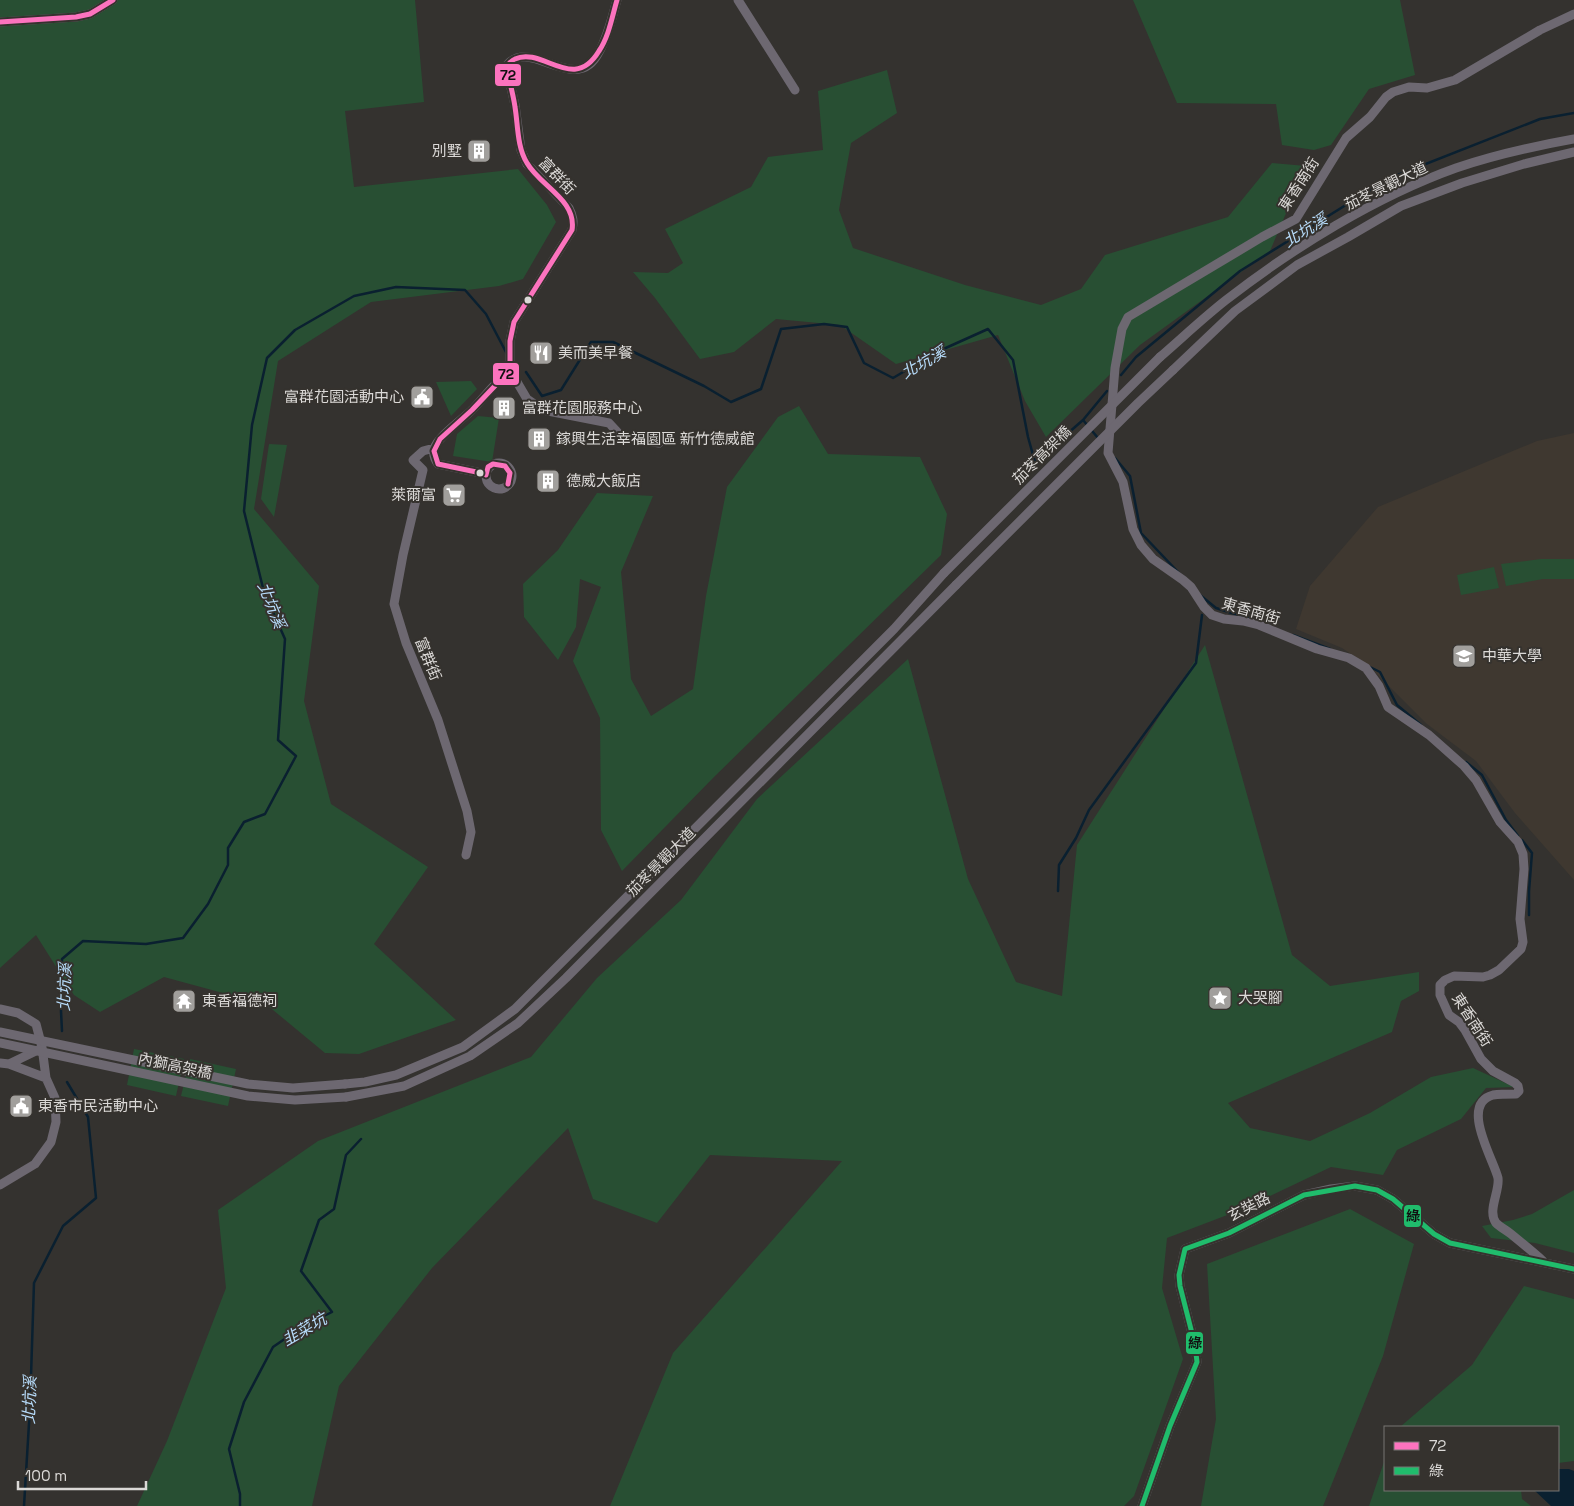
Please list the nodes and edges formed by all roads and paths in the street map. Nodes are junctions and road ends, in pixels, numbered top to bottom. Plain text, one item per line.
1 (113, 0) edge
2 (616, 0) edge
3 (738, 0) edge
4 (1574, 14) edge
5 (0, 22) edge
6 (795, 90) dead end
7 (1574, 140) edge
8 (1574, 152) edge
9 (1160, 357) joint
10 (510, 370) junction
11 (1173, 370) joint
12 (659, 443) dead end
13 (434, 448) junction
14 (434, 459) junction
15 (423, 470) junction
16 (486, 474) dead end
17 (944, 573) joint
18 (956, 585) joint
19 (466, 856) dead end
20 (0, 1010) edge
21 (0, 1032) edge
22 (0, 1043) edge
23 (42, 1047) junction
24 (5, 1064) edge
25 (46, 1078) junction
26 (345, 1084) joint
27 (346, 1097) joint
28 (0, 1185) edge
29 (1543, 1261) junction
30 (1574, 1269) edge
31 (1142, 1506) edge

1 - 5 street
2 - 10 street, 富群街
3 - 6 street
4 - 29 street, 東香南街
7 - 9 street, 茄苳景觀大道
8 - 11 street, 茄苳景觀大道
9 - 17 street, 茄苳高架橋, bridge
10 - 12 street
10 - 13 street
11 - 18 street, 茄苳高架橋, bridge
13 - 14 street
13 - 15 street
14 - 15 street
14 - 16 street
15 - 19 street, 富群街
17 - 26 street, 茄苳景觀大道
18 - 27 street, 茄苳景觀大道
20 - 23 street
21 - 26 street, 內獅高架橋, bridge
22 - 27 street, 內獅高架橋, bridge
23 - 24 street
23 - 25 street
24 - 25 street
25 - 28 street
29 - 30 street, 玄奘路
29 - 31 street, 玄奘路

